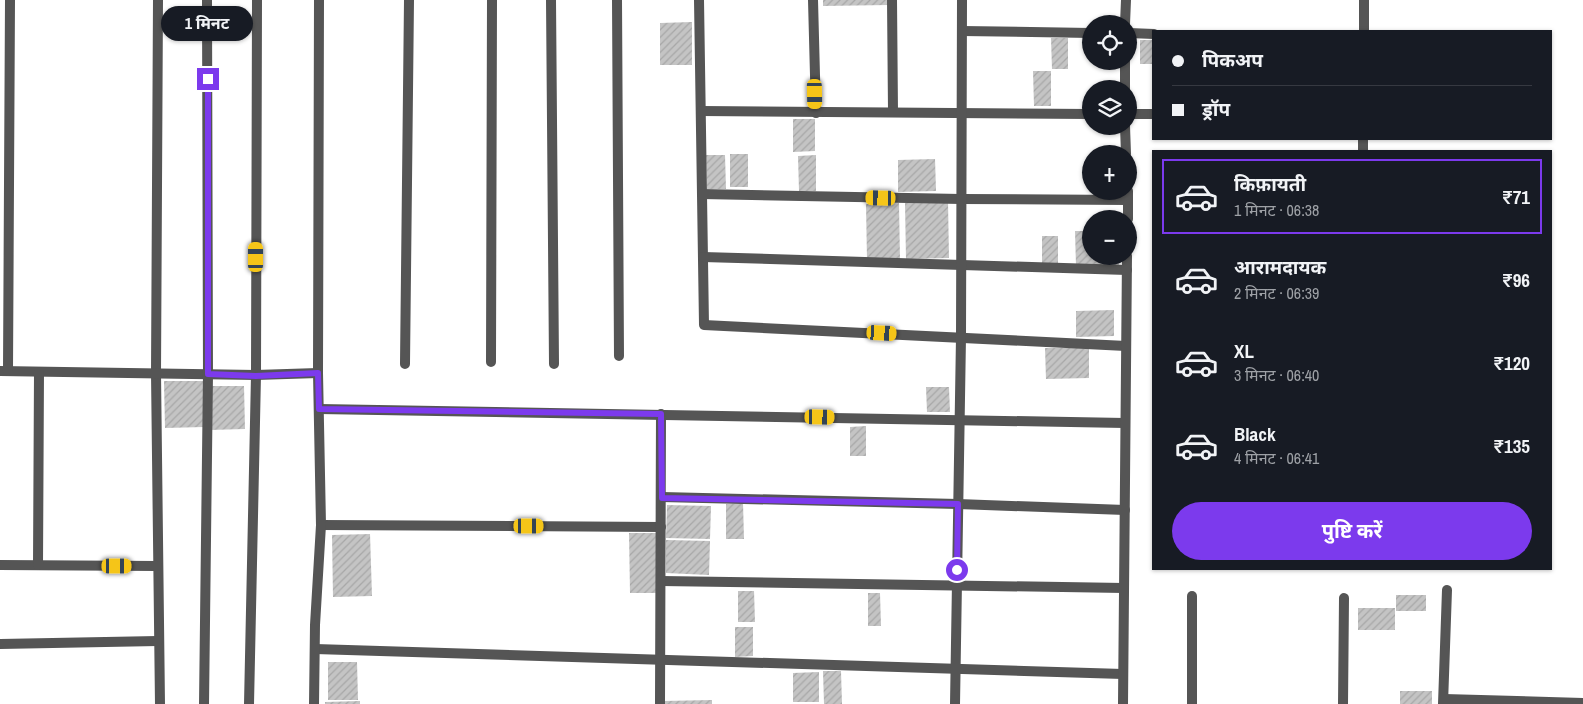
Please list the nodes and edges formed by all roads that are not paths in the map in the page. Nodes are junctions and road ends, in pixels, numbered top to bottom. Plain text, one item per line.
1 (10, 0) edge
2 (158, 0) edge
3 (207, 0) edge
4 (256, 0) edge
5 (319, 0) edge
6 (409, 0) edge
7 (492, 0) edge
8 (551, 0) edge
9 (616, 0) edge
10 (699, 0) edge
11 (813, 0) edge
12 (892, 0) edge
13 (962, 0) edge
14 (1126, 0) edge
15 (1364, 0) edge
16 (1125, 15) edge
17 (5, 23) edge
18 (1364, 30) edge
19 (962, 31) junction
20 (1082, 33) edge
21 (1137, 33) edge
22 (1152, 34) edge
23 (5, 107) edge
24 (700, 111) junction
25 (893, 112) junction
26 (962, 112) junction
27 (816, 113) junction
28 (1082, 114) edge
29 (1137, 114) edge
30 (1152, 114) edge
31 (702, 194) junction
32 (1082, 196) edge
33 (961, 199) junction
34 (703, 258) junction
35 (961, 265) junction
36 (1127, 265) edge
37 (1127, 270) junction
38 (960, 337) junction
39 (1126, 346) junction
40 (619, 356) dead end
41 (491, 362) dead end
42 (405, 364) dead end
43 (554, 364) dead end
44 (4, 371) edge
45 (39, 372) junction
46 (156, 373) junction
47 (318, 373) junction
48 (208, 374) junction
49 (256, 376) junction
50 (319, 409) junction
51 (661, 414) junction
52 (960, 420) junction
53 (1125, 423) junction
54 (662, 498) junction
55 (958, 504) junction
56 (1125, 510) junction
57 (320, 525) junction
58 (661, 526) junction
59 (0, 565) edge
60 (38, 565) junction
61 (157, 566) junction
62 (661, 581) junction
63 (957, 586) junction
64 (1124, 588) junction
65 (1447, 590) dead end
66 (1192, 596) dead end
67 (1344, 598) dead end
68 (158, 642) junction
69 (0, 644) edge
70 (315, 649) junction
71 (661, 660) junction
72 (956, 668) junction
73 (1123, 674) junction
74 (1444, 701) edge
75 (1525, 702) edge
76 (1583, 703) edge
77 (160, 704) edge
78 (204, 704) edge
79 (249, 704) edge
80 (314, 704) edge
81 (660, 704) edge
82 (955, 704) edge
83 (1123, 704) edge
84 (1192, 704) edge
85 (1343, 704) edge

1 - 17 street
2 - 46 street
3 - 48 street
4 - 49 street
5 - 47 street
6 - 42 street
7 - 41 street
8 - 43 street
9 - 40 street
10 - 24 street
11 - 27 street
12 - 25 street
13 - 19 street
14 - 16 street
15 - 18 street
17 - 23 street
19 - 20 street
19 - 26 street
21 - 22 street
23 - 44 street
24 - 27 street
24 - 31 street
25 - 26 street
25 - 27 street
26 - 28 street
26 - 33 street
29 - 30 street
31 - 33 street
31 - 34 street
32 - 33 street
33 - 35 street
34 - 35 street
34 - 38 street
35 - 37 street
35 - 38 street
36 - 37 street
37 - 39 street
38 - 39 street
38 - 52 street
39 - 53 street
44 - 45 street
45 - 46 street
45 - 60 street
46 - 48 street
46 - 61 street
47 - 49 street
47 - 50 street
48 - 49 street
48 - 78 street
49 - 79 street
50 - 51 street
50 - 57 street
51 - 52 street
51 - 54 street
52 - 53 street
52 - 55 street
53 - 56 street
54 - 55 street
54 - 58 street
55 - 56 street
55 - 63 street
56 - 64 street
57 - 58 street
57 - 70 street
58 - 62 street
59 - 60 street
60 - 61 street
61 - 68 street
62 - 63 street
62 - 71 street
63 - 64 street
63 - 72 street
64 - 73 street
65 - 74 street
66 - 84 street
67 - 85 street
68 - 69 street
68 - 77 street
70 - 71 street
70 - 80 street
71 - 72 street
71 - 81 street
72 - 73 street
72 - 82 street
73 - 83 street
74 - 75 street
75 - 76 street

